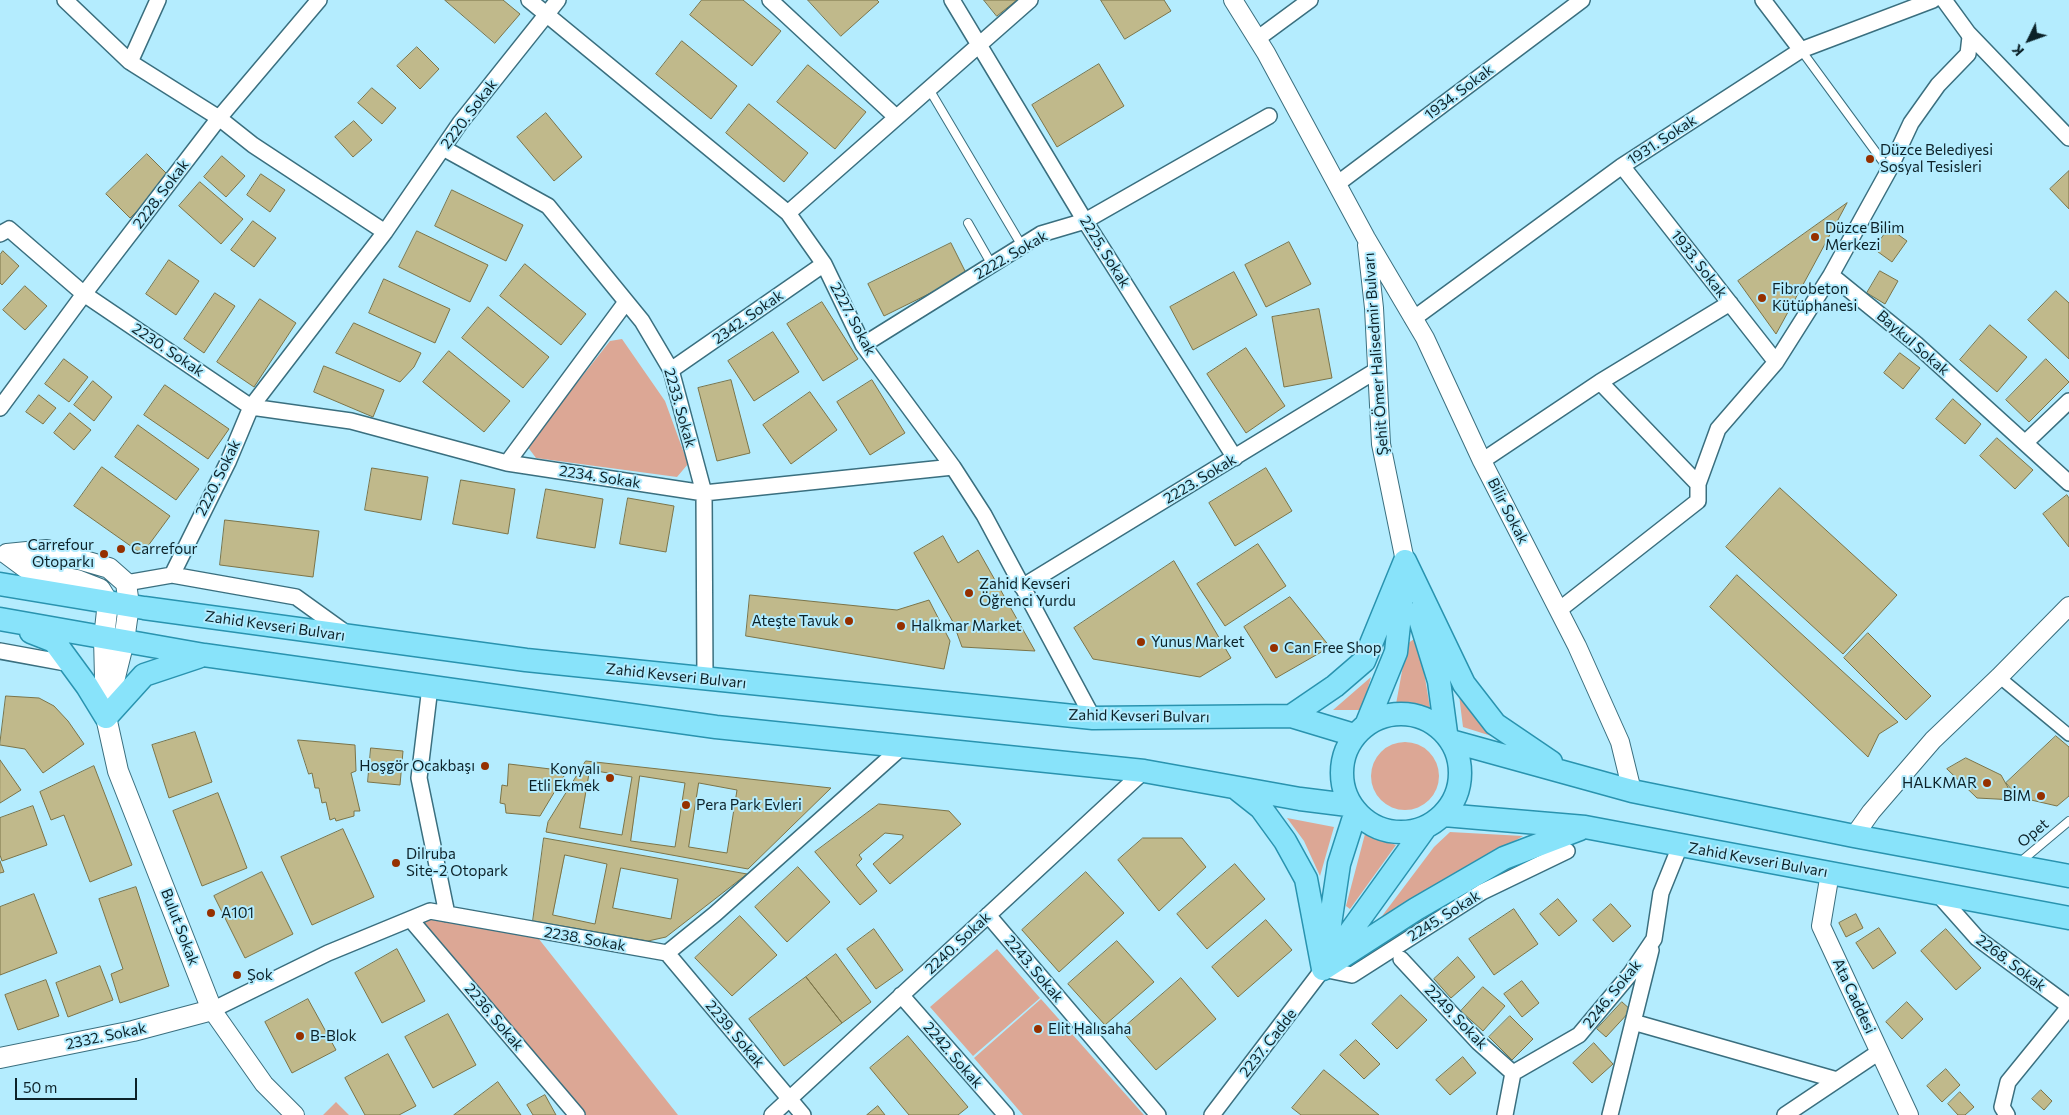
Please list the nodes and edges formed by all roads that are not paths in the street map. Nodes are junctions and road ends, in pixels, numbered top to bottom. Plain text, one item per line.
1 (65, 0) edge
2 (158, 0) edge
3 (318, 0) edge
4 (529, 0) edge
5 (558, 0) edge
6 (770, 0) edge
7 (952, 0) edge
8 (1030, 0) edge
9 (1233, 0) edge
10 (1310, 0) edge
11 (1582, 0) edge
12 (1763, 0) edge
13 (1933, 0) edge
14 (1944, 0) edge
15 (546, 16) junction
16 (1968, 34) junction
17 (1257, 39) junction
18 (979, 43) junction
19 (1801, 50) junction
20 (130, 62) junction
21 (928, 88) junction
22 (1269, 116) dead end
23 (896, 117) junction
24 (219, 118) junction
25 (2069, 138) edge
26 (443, 148) junction
27 (1622, 166) junction
28 (1889, 170) junction
29 (1337, 184) junction
30 (788, 213) junction
31 (1085, 220) junction
32 (968, 223) dead end
33 (3, 227) edge
34 (385, 232) junction
35 (1366, 238) junction
36 (1022, 246) junction
37 (824, 264) junction
38 (992, 265) junction
39 (1831, 274) junction
40 (84, 294) junction
41 (626, 302) junction
42 (1730, 303) junction
43 (1413, 319) junction
44 (863, 345) junction
45 (1776, 362) junction
46 (671, 370) junction
47 (1377, 370) junction
48 (1600, 382) junction
49 (2069, 401) edge
50 (251, 407) junction
51 (0, 408) edge
52 (2025, 443) junction
53 (1234, 458) junction
54 (1482, 460) junction
55 (507, 463) junction
56 (953, 468) junction
57 (2069, 483) edge
58 (1698, 484) junction
59 (704, 494) junction
60 (3, 553) edge
61 (1405, 561) junction
62 (172, 575) junction
63 (0, 584) edge
64 (1022, 587) junction
65 (121, 597) junction
66 (2069, 606) edge
67 (1559, 610) junction
68 (1, 619) edge
69 (349, 636) junction
70 (114, 640) junction
71 (0, 651) edge
72 (204, 655) junction
73 (71, 664) junction
74 (1999, 677) junction
75 (705, 678) junction
76 (430, 687) junction
77 (1291, 716) junction
78 (106, 717) junction
79 (1092, 718) junction
80 (1361, 729) junction
81 (2069, 735) edge
82 (1449, 737) junction
83 (903, 746) junction
84 (1144, 771) junction
85 (1572, 774) junction
86 (1234, 787) junction
87 (1632, 791) junction
88 (1352, 809) junction
89 (1444, 815) junction
90 (2069, 820) edge
91 (1585, 827) junction
92 (1425, 828) junction
93 (1854, 836) junction
94 (1680, 846) junction
95 (1567, 850) dead end
96 (2016, 866) junction
97 (1830, 873) junction
98 (2069, 876) edge
99 (1937, 893) junction
100 (446, 914) junction
101 (988, 915) junction
102 (2069, 918) edge
103 (411, 920) junction
104 (1654, 939) junction
105 (667, 953) junction
106 (1401, 959) dead end
107 (1323, 969) junction
108 (901, 996) junction
109 (2069, 1007) edge
110 (212, 1010) junction
111 (1633, 1022) junction
112 (1880, 1052) junction
113 (0, 1058) edge
114 (1512, 1073) junction
115 (1837, 1080) junction
116 (789, 1099) junction
117 (296, 1115) edge
118 (576, 1115) edge
119 (772, 1115) edge
120 (803, 1115) edge
121 (1006, 1115) edge
122 (1158, 1115) edge
123 (1212, 1115) edge
124 (1505, 1115) edge
125 (1610, 1115) edge
126 (1785, 1115) edge
127 (1909, 1115) edge
128 (2007, 1115) edge

1 - 20 street
2 - 20 street
3 - 24 street, 2228. Sokak
4 - 15 street, 2227. Sokak
5 - 15 street, 2220. Sokak
6 - 23 street
7 - 18 street, 2225. Sokak
8 - 18 street
9 - 17 street, Şehit Ömer Halisedmir Bulvarı
10 - 17 street
11 - 29 street, 1934. Sokak
12 - 19 street
13 - 19 street, 1931. Sokak
14 - 16 street
15 - 26 street, 2220. Sokak
15 - 30 street, 2227. Sokak
16 - 25 street
16 - 28 street
17 - 29 street, Şehit Ömer Halisedmir Bulvarı
18 - 21 street
18 - 31 street, 2225. Sokak
19 - 27 street, 1931. Sokak
19 - 28 lane
20 - 24 street
21 - 23 street
21 - 36 lane
22 - 31 street, 2222. Sokak
23 - 30 street
24 - 34 street
24 - 40 street, 2228. Sokak
26 - 34 street, 2220. Sokak
26 - 41 street, 2233. Sokak
27 - 42 street, 1933. Sokak
27 - 43 street, 1931. Sokak
28 - 39 street
29 - 35 street, Şehit Ömer Halisedmir Bulvarı
30 - 37 street, 2227. Sokak
31 - 36 street, 2222. Sokak
31 - 53 street, 2225. Sokak
32 - 38 lane
33 - 40 street, 2230. Sokak
34 - 50 street, 2220. Sokak
35 - 43 street, Bilir Sokak
35 - 47 street, Şehit Ömer Halisedmir Bulvarı
36 - 38 street, 2222. Sokak
37 - 44 street, 2227. Sokak
37 - 46 street, 2342. Sokak
38 - 44 street, 2222. Sokak
39 - 45 street
39 - 52 street, Baykul Sokak
40 - 50 street, 2230. Sokak
40 - 51 street, 2228. Sokak
41 - 46 street, 2233. Sokak
41 - 55 street
42 - 45 street, 1933. Sokak
42 - 48 street
43 - 54 street, Bilir Sokak
44 - 56 street, 2227. Sokak
45 - 58 street
46 - 59 street, 2233. Sokak
47 - 53 street, 2223. Sokak
47 - 61 street, Şehit Ömer Halisedmir Bulvarı
48 - 54 street
48 - 58 street
49 - 52 street
50 - 55 street, 2234. Sokak
50 - 62 street, 2220. Sokak
52 - 57 street, Baykul Sokak
53 - 64 street, 2223. Sokak
54 - 67 street, Bilir Sokak
55 - 59 street, 2234. Sokak
56 - 59 street, 2234. Sokak
56 - 64 street, 2227. Sokak
58 - 67 street
59 - 75 street, 2233. Sokak
60 - 65 main road
61 - 77 main road
61 - 80 main road
61 - 82 main road
61 - 85 main road
62 - 65 street
62 - 69 street
63 - 65 main road, Zahid Kevseri Bulvarı
64 - 79 street, 2227. Sokak
65 - 69 main road, Zahid Kevseri Bulvarı
65 - 70 main road
66 - 74 street
67 - 87 street, Bilir Sokak
68 - 70 main road
68 - 73 main road
69 - 75 main road, Zahid Kevseri Bulvarı
70 - 72 main road
70 - 78 main road
71 - 73 street
72 - 76 main road
72 - 78 main road
73 - 78 main road
74 - 81 street
74 - 93 street
75 - 79 main road, Zahid Kevseri Bulvarı
76 - 83 main road
76 - 100 street
77 - 79 main road, Zahid Kevseri Bulvarı
77 - 80 main road, Zahid Kevseri Bulvarı
78 - 110 main road, Bulut Sokak
80 - 82 main road
80 - 88 main road
82 - 85 main road
82 - 89 main road
83 - 84 main road
83 - 105 street
84 - 86 main road
84 - 101 street, 2240. Sokak
85 - 87 main road
86 - 88 main road
86 - 107 main road
87 - 93 main road
88 - 92 main road
88 - 107 main road
89 - 91 main road, Zahid Kevseri Bulvarı
89 - 92 main road
90 - 96 lane, Opet
91 - 94 main road, Zahid Kevseri Bulvarı
91 - 107 main road
92 - 107 main road
93 - 96 main road
94 - 97 main road, Zahid Kevseri Bulvarı
94 - 104 street, 2246. Sokak
95 - 107 street, 2245. Sokak
96 - 98 main road
97 - 99 main road, Zahid Kevseri Bulvarı
97 - 112 street, Ata Caddesi
99 - 102 main road, Zahid Kevseri Bulvarı
99 - 109 street, 2268. Sokak
100 - 103 street, 2238. Sokak
100 - 105 street, 2238. Sokak
101 - 108 street, 2240. Sokak
101 - 122 street, 2243. Sokak
103 - 110 street, 2238. Sokak
103 - 118 street, 2236. Sokak
104 - 111 street, 2246. Sokak
104 - 114 street, 2246. Sokak
105 - 116 street, 2239. Sokak
106 - 114 street, 2249. Sokak
107 - 123 street, 2237. Cadde
108 - 116 street, 2240. Sokak
108 - 121 street, 2242. Sokak
109 - 128 street
110 - 113 main road, 2332. Sokak
110 - 117 street, Bulut Sokak
111 - 115 street
111 - 125 street, 2246. Sokak
112 - 115 street
112 - 127 street, Ata Caddesi
114 - 124 street
115 - 126 street
116 - 119 street, 2240. Sokak
116 - 120 street, 2239. Sokak

